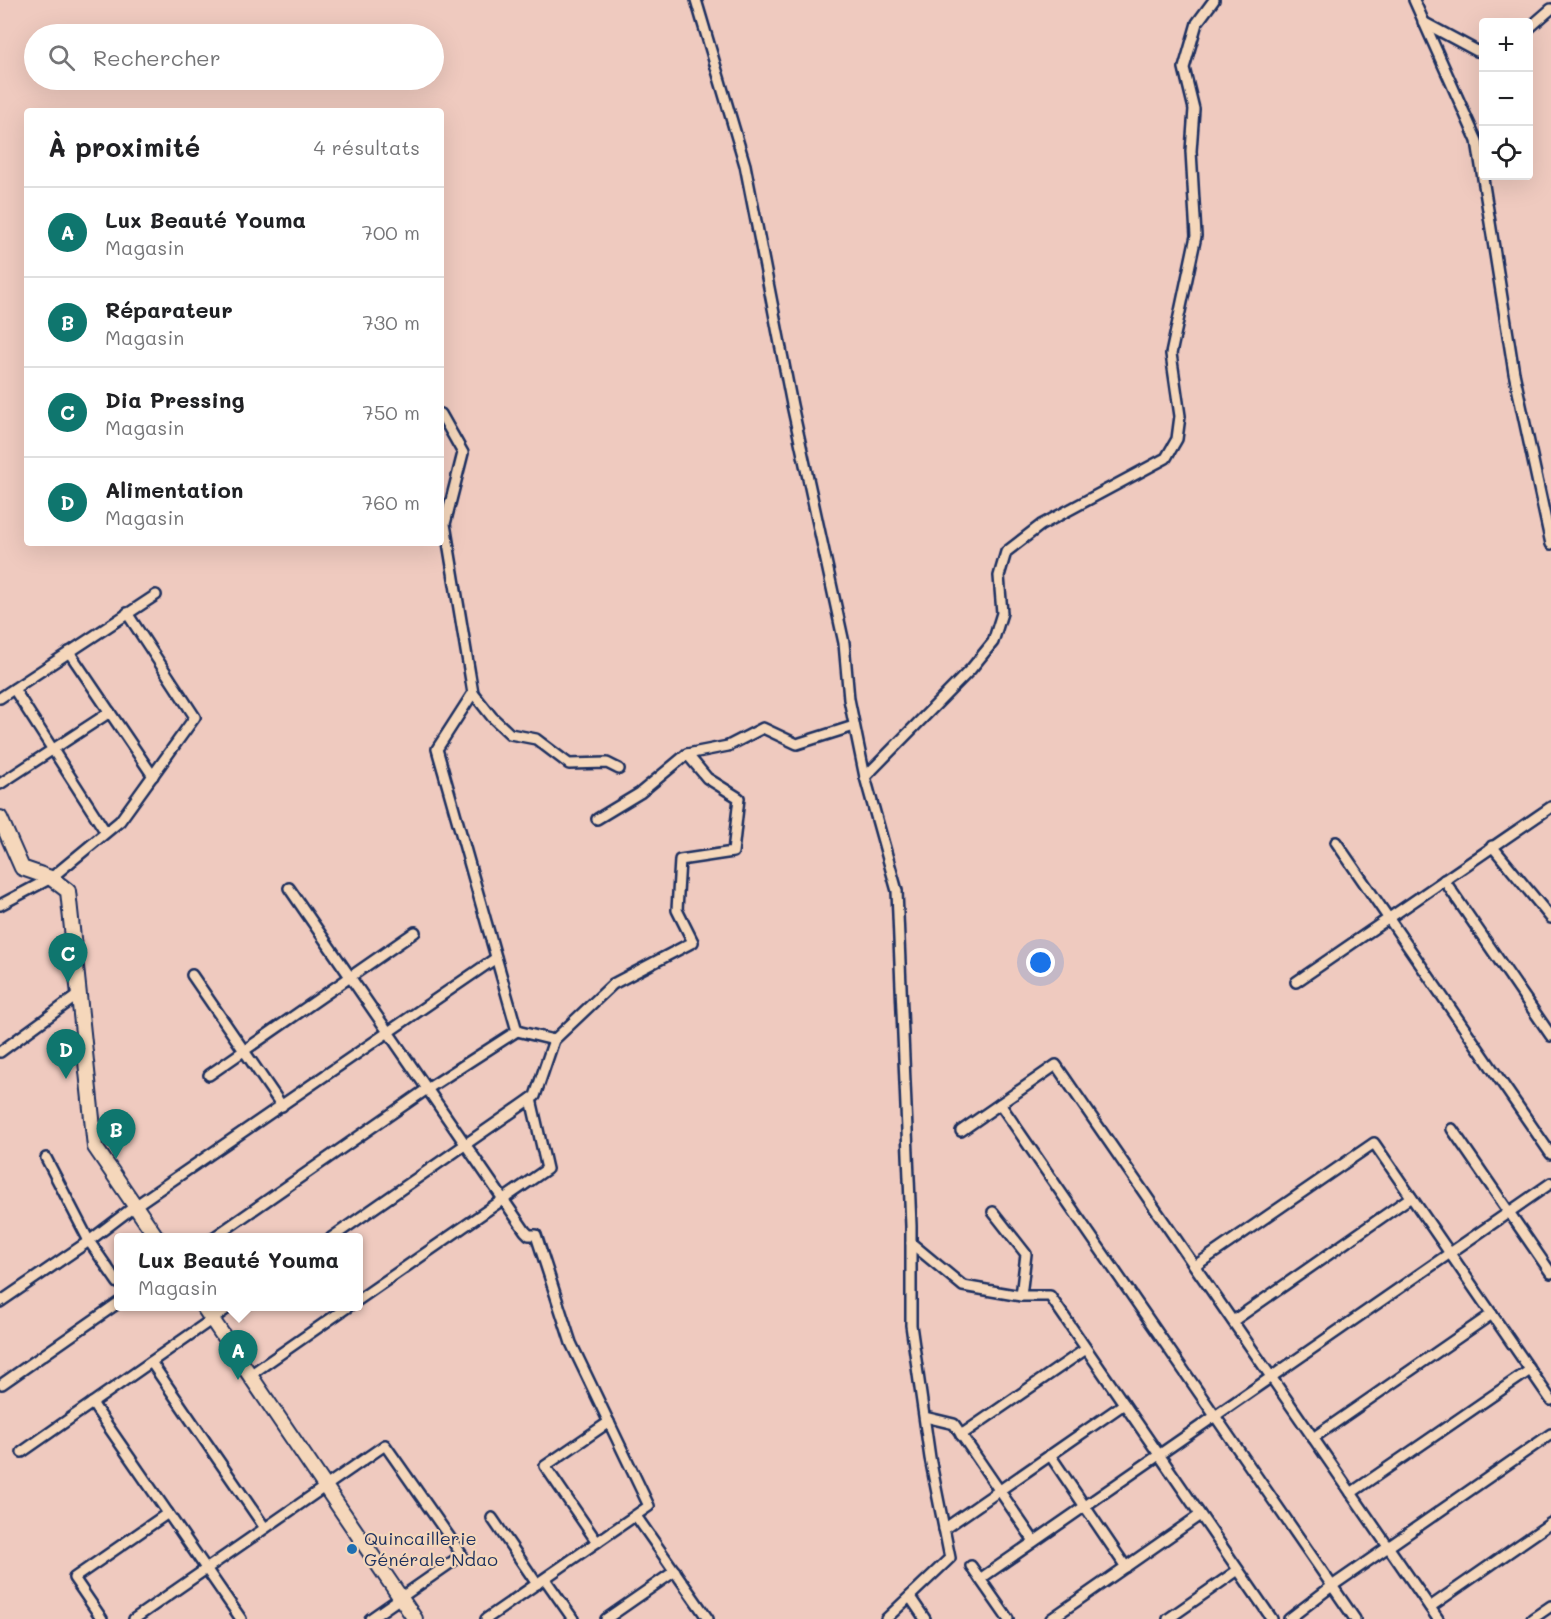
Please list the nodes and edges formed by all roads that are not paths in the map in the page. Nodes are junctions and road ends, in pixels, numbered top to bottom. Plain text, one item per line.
1 (696, 0) edge
2 (1214, 0) edge
3 (1414, 0) edge
4 (1551, 9) edge
5 (1423, 22) junction
6 (1533, 25) edge
7 (1479, 51) edge
8 (444, 419) edge
9 (1551, 544) edge
10 (156, 595) dead end
11 (128, 613) junction
12 (69, 652) junction
13 (14, 689) junction
14 (473, 693) junction
15 (0, 698) edge
16 (110, 712) junction
17 (854, 726) junction
18 (53, 750) junction
19 (687, 754) junction
20 (619, 769) dead end
21 (153, 776) junction
22 (865, 777) junction
23 (0, 784) edge
24 (1551, 807) edge
25 (0, 818) edge
26 (597, 819) dead end
27 (105, 831) junction
28 (1336, 842) dead end
29 (1492, 846) junction
30 (51, 878) junction
31 (1444, 880) junction
32 (289, 888) dead end
33 (0, 905) edge
34 (1388, 918) junction
35 (1551, 918) edge
36 (415, 932) dead end
37 (496, 958) junction
38 (192, 975) dead end
39 (350, 977) junction
40 (1296, 982) dead end
41 (78, 995) junction
42 (517, 1032) junction
43 (388, 1033) junction
44 (1551, 1036) edge
45 (554, 1040) junction
46 (244, 1051) junction
47 (0, 1052) edge
48 (209, 1075) dead end
49 (427, 1089) junction
50 (531, 1099) junction
51 (1000, 1104) junction
52 (282, 1107) junction
53 (1452, 1129) dead end
54 (961, 1131) dead end
55 (465, 1144) junction
56 (1551, 1154) edge
57 (46, 1158) dead end
58 (1551, 1183) edge
59 (1411, 1197) junction
60 (503, 1200) junction
61 (135, 1206) junction
62 (993, 1212) dead end
63 (1509, 1212) junction
64 (153, 1233) edge
65 (220, 1233) edge
66 (338, 1233) edge
67 (89, 1241) junction
68 (911, 1242) junction
69 (1450, 1253) junction
70 (1195, 1266) junction
71 (1551, 1273) edge
72 (114, 1277) edge
73 (1021, 1296) junction
74 (363, 1297) edge
75 (0, 1302) edge
76 (114, 1306) edge
77 (206, 1311) edge
78 (224, 1311) edge
79 (342, 1311) edge
80 (1492, 1314) junction
81 (212, 1320) junction
82 (1233, 1321) junction
83 (1086, 1349) junction
84 (151, 1362) junction
85 (1530, 1370) junction
86 (250, 1375) junction
87 (1271, 1377) junction
88 (2, 1384) dead end
89 (1551, 1400) edge
90 (92, 1403) junction
91 (1124, 1404) junction
92 (1215, 1416) junction
93 (925, 1417) junction
94 (609, 1422) junction
95 (1551, 1434) edge
96 (961, 1435) junction
97 (1313, 1438) junction
98 (22, 1452) dead end
99 (1050, 1455) junction
100 (1159, 1455) junction
101 (326, 1486) junction
102 (999, 1491) junction
103 (1351, 1493) junction
104 (1085, 1506) junction
105 (168, 1513) junction
106 (1200, 1515) junction
107 (636, 1516) junction
108 (492, 1518) dead end
109 (1551, 1523) edge
110 (265, 1528) junction
111 (944, 1529) junction
112 (1034, 1541) junction
113 (597, 1542) junction
114 (1388, 1547) junction
115 (971, 1566) dead end
116 (1126, 1567) junction
117 (207, 1569) junction
118 (1238, 1570) junction
119 (675, 1571) junction
120 (980, 1579) junction
121 (541, 1581) junction
122 (1332, 1586) junction
123 (910, 1597) junction
124 (401, 1598) junction
125 (1551, 1606) edge
126 (1430, 1607) junction
127 (102, 1619) edge
128 (134, 1619) edge
129 (241, 1619) edge
130 (370, 1619) edge
131 (415, 1619) edge
132 (486, 1619) edge
133 (573, 1619) edge
134 (606, 1619) edge
135 (708, 1619) edge
136 (886, 1619) edge
137 (925, 1619) edge
138 (1008, 1619) edge
139 (1051, 1619) edge
140 (1168, 1619) edge
141 (1272, 1619) edge
142 (1289, 1619) edge
143 (1355, 1619) edge
144 (1438, 1619) edge
145 (1532, 1619) edge

1 - 17 street
2 - 22 street
3 - 5 street
4 - 6 street
5 - 7 street
5 - 9 street
8 - 14 street
10 - 11 street
11 - 12 street
11 - 21 street
12 - 13 street
12 - 16 street
13 - 15 street
13 - 18 street
14 - 20 street
14 - 37 street
16 - 18 street
16 - 21 street
17 - 19 street
17 - 22 street
18 - 23 street
18 - 27 street
19 - 26 street
19 - 45 street
21 - 27 street
22 - 68 street
24 - 29 street
25 - 30 street
27 - 30 street
28 - 34 street
29 - 31 street
29 - 35 street
30 - 33 street
30 - 41 street
31 - 34 street
31 - 44 street
32 - 39 street
34 - 40 street
34 - 56 street
36 - 39 street
37 - 42 street
37 - 43 street
38 - 46 street
39 - 43 street
39 - 46 street
41 - 47 street
41 - 61 street
42 - 45 street
42 - 49 street
43 - 49 street
43 - 52 street
45 - 50 street
46 - 48 street
46 - 52 street
49 - 55 street
49 - 65 street
50 - 55 street
50 - 60 street
51 - 54 street
51 - 70 street
51 - 92 street
52 - 61 street
53 - 63 street
55 - 60 street
55 - 66 street
57 - 67 street
58 - 63 street
59 - 69 street
59 - 70 street
59 - 82 street
60 - 74 street
60 - 94 street
61 - 64 street
61 - 67 street
62 - 73 street
63 - 69 street
63 - 71 street
67 - 72 street
67 - 75 street
68 - 73 street
68 - 93 street
69 - 80 street
69 - 87 street
70 - 82 street
73 - 83 street
76 - 88 street
77 - 81 street
78 - 81 street
79 - 86 street
80 - 85 street
80 - 97 street
81 - 84 street
81 - 86 street
82 - 87 street
83 - 91 street
83 - 96 street
84 - 90 street
84 - 110 street
85 - 89 street
85 - 103 street
86 - 101 street
87 - 92 street
87 - 97 street
90 - 98 street
90 - 105 street
91 - 99 street
91 - 100 street
92 - 100 street
92 - 122 street
93 - 96 street
93 - 111 street
94 - 107 street
94 - 113 street
95 - 114 street
96 - 102 street
97 - 103 street
99 - 102 street
99 - 104 street
100 - 104 street
100 - 106 street
101 - 110 street
101 - 124 street
101 - 124 street
102 - 111 street
102 - 112 street
103 - 114 street
104 - 112 street
104 - 116 street
105 - 117 street
105 - 127 street
106 - 116 street
106 - 118 street
107 - 113 street
107 - 119 street
108 - 121 street
109 - 126 street
110 - 117 street
111 - 123 street
112 - 120 street
113 - 121 street
114 - 122 street
114 - 126 street
115 - 120 street
116 - 139 street
117 - 128 street
117 - 129 street
118 - 140 street
118 - 141 street
119 - 134 street
119 - 135 street
120 - 138 street
121 - 132 street
121 - 133 street
122 - 142 street
122 - 143 street
123 - 136 street
123 - 137 street
124 - 130 street
124 - 131 street
125 - 145 street
126 - 144 street

